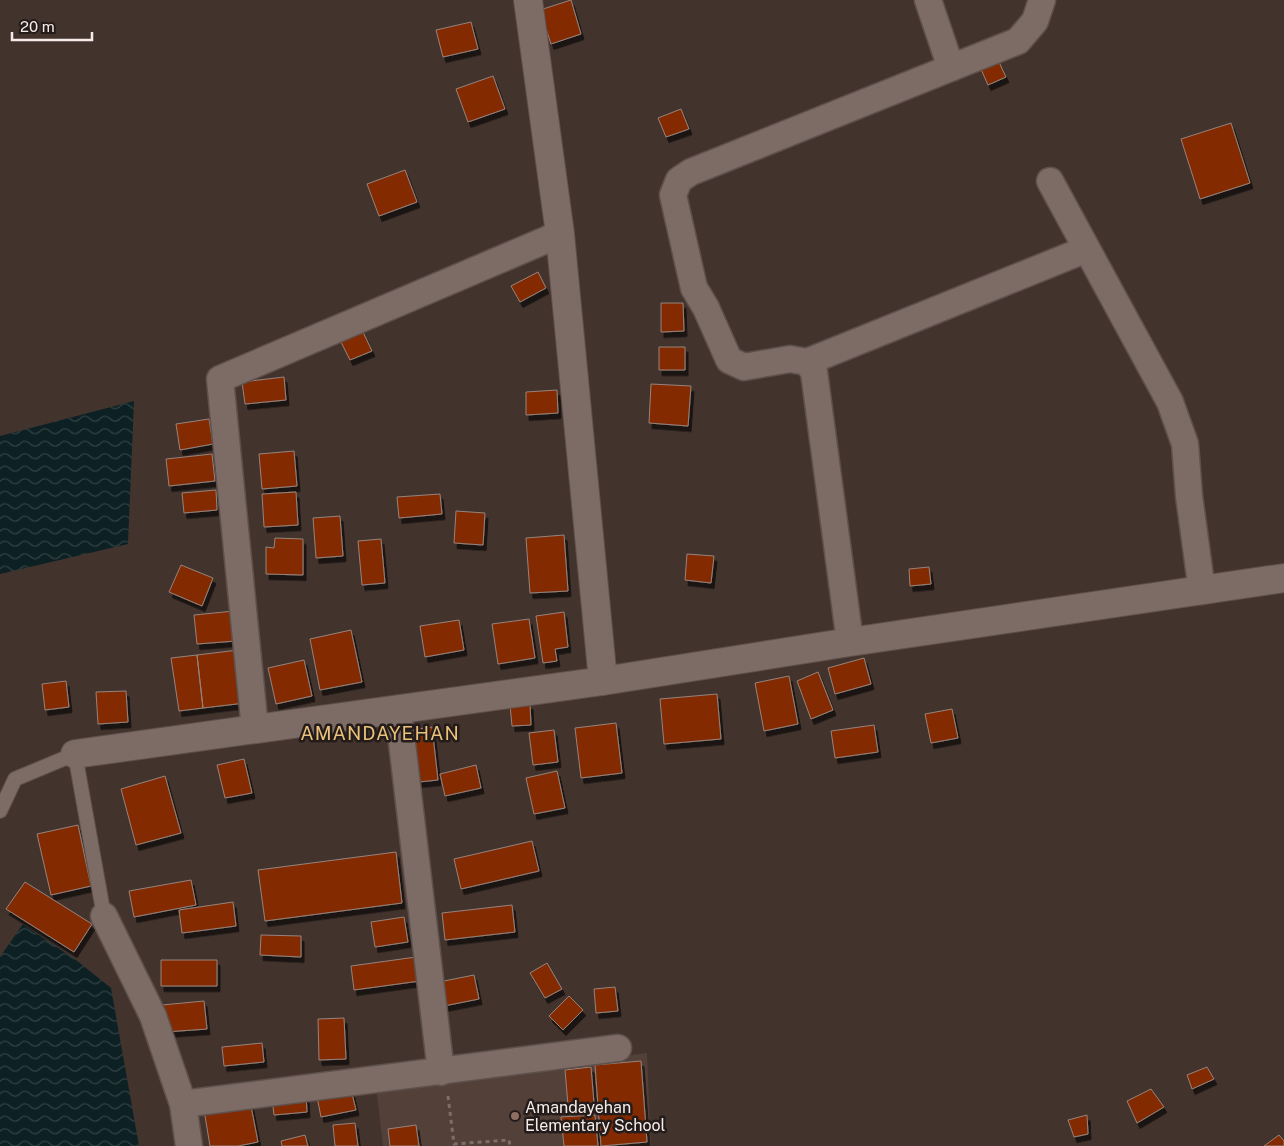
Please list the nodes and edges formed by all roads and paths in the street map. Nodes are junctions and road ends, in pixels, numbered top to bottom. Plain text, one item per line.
1 (528, 0) edge
2 (928, 0) edge
3 (1042, 0) edge
4 (951, 68) junction
5 (1050, 181) dead end
6 (560, 234) junction
7 (1087, 249) junction
8 (807, 362) junction
9 (1284, 578) edge
10 (1202, 591) junction
11 (850, 642) junction
12 (603, 681) junction
13 (398, 709) junction
14 (255, 729) junction
15 (75, 754) junction
16 (0, 811) edge
17 (104, 916) joint
18 (618, 1048) dead end
19 (441, 1072) junction
20 (183, 1104) junction
21 (189, 1146) edge
22 (510, 1146) edge

1 - 6 street
2 - 4 street
3 - 4 street
4 - 8 street
5 - 7 street
6 - 12 street
6 - 14 street
7 - 8 street
7 - 10 street
8 - 11 street
9 - 10 street
10 - 11 street
11 - 12 street
12 - 13 street
13 - 14 street
13 - 19 street
14 - 15 street
15 - 16 lane
15 - 17 lane
17 - 20 street
18 - 19 street
19 - 20 street
19 - 22 path
20 - 21 street

